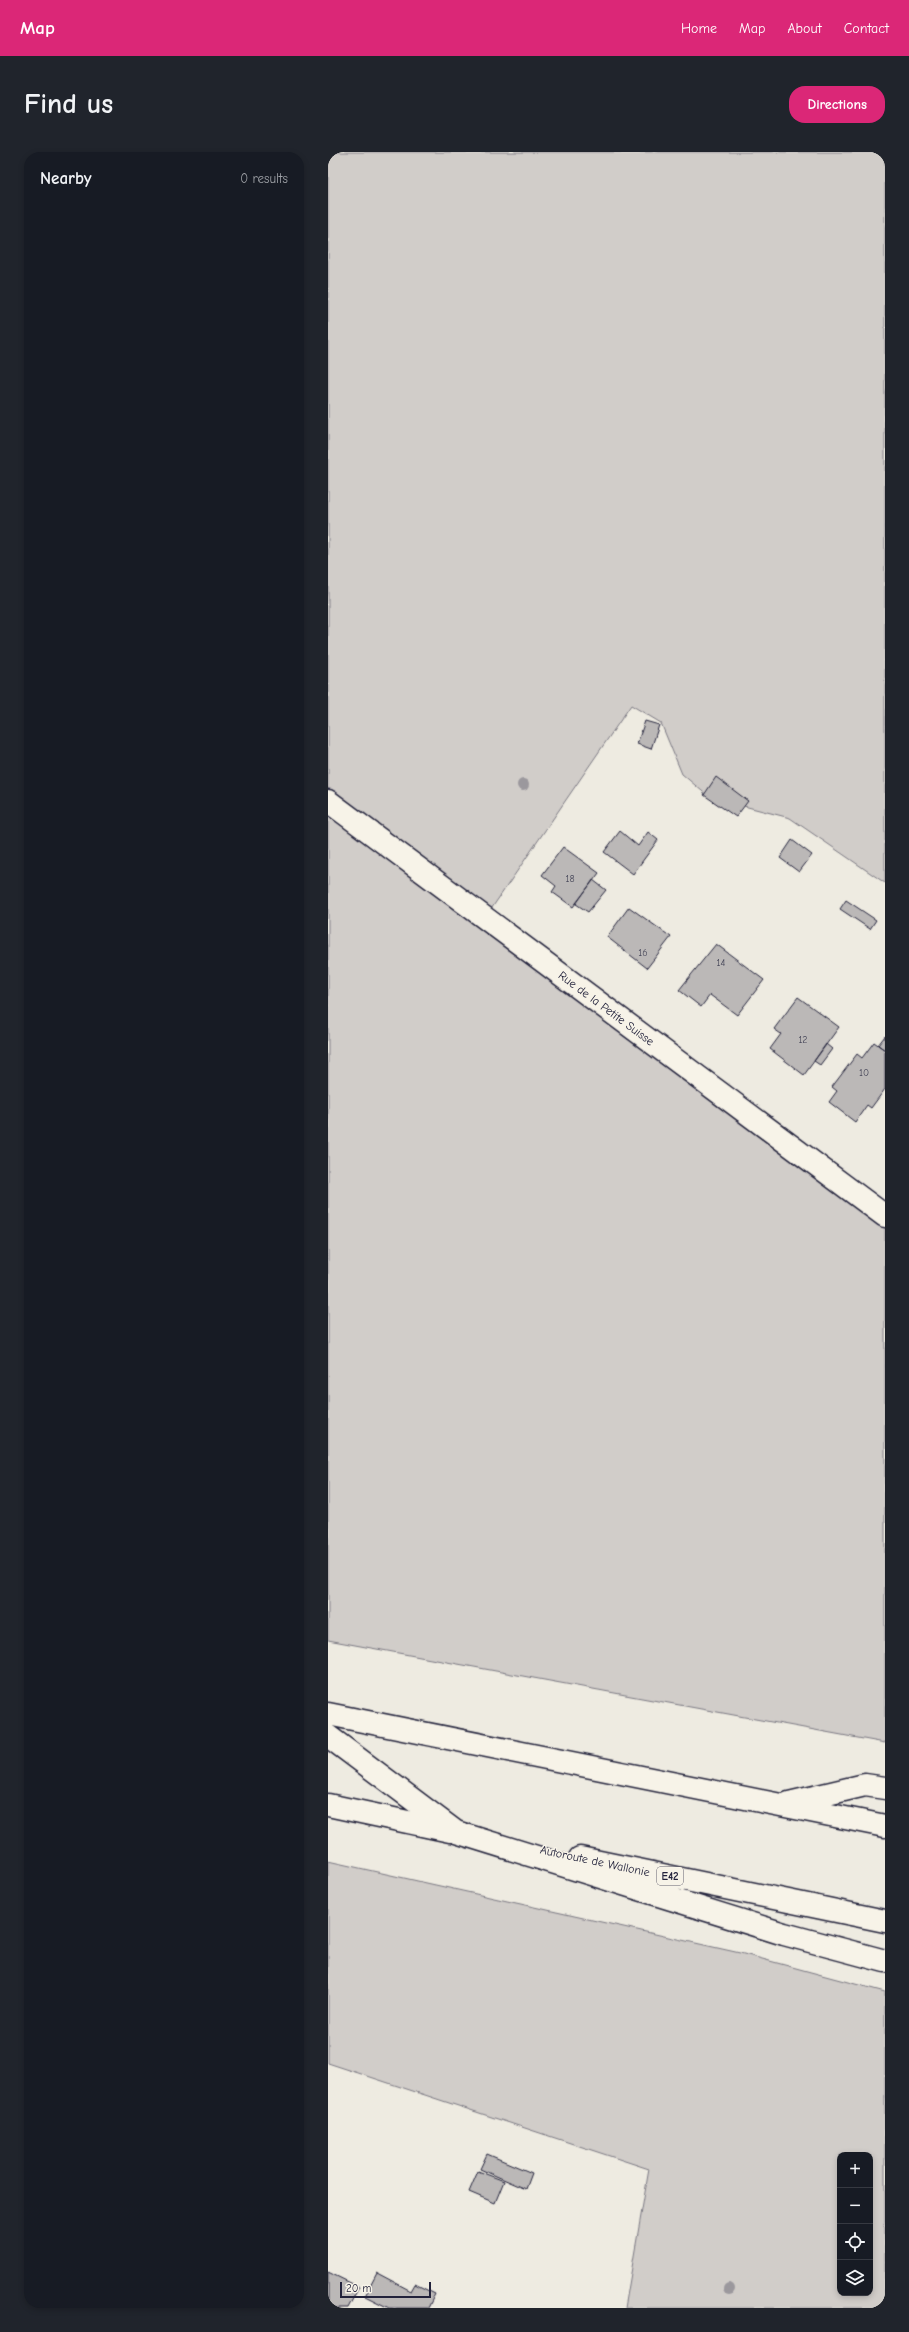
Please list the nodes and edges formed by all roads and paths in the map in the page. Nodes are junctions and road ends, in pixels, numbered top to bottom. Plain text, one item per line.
1 (328, 801) edge
2 (885, 1216) edge
3 (328, 1714) edge
4 (328, 1736) edge
5 (885, 1788) edge
6 (782, 1804) junction
7 (328, 1805) edge
8 (885, 1826) edge
9 (456, 1832) junction
10 (885, 1921) edge
11 (885, 1961) edge

1 - 2 main road, Rue de la Petite Suisse
3 - 6 main road
4 - 9 main road
5 - 6 main road
6 - 8 main road
7 - 9 main road, Autoroute de Wallonie / E42
9 - 10 main road, Autoroute de Wallonie / E42
9 - 11 main road

